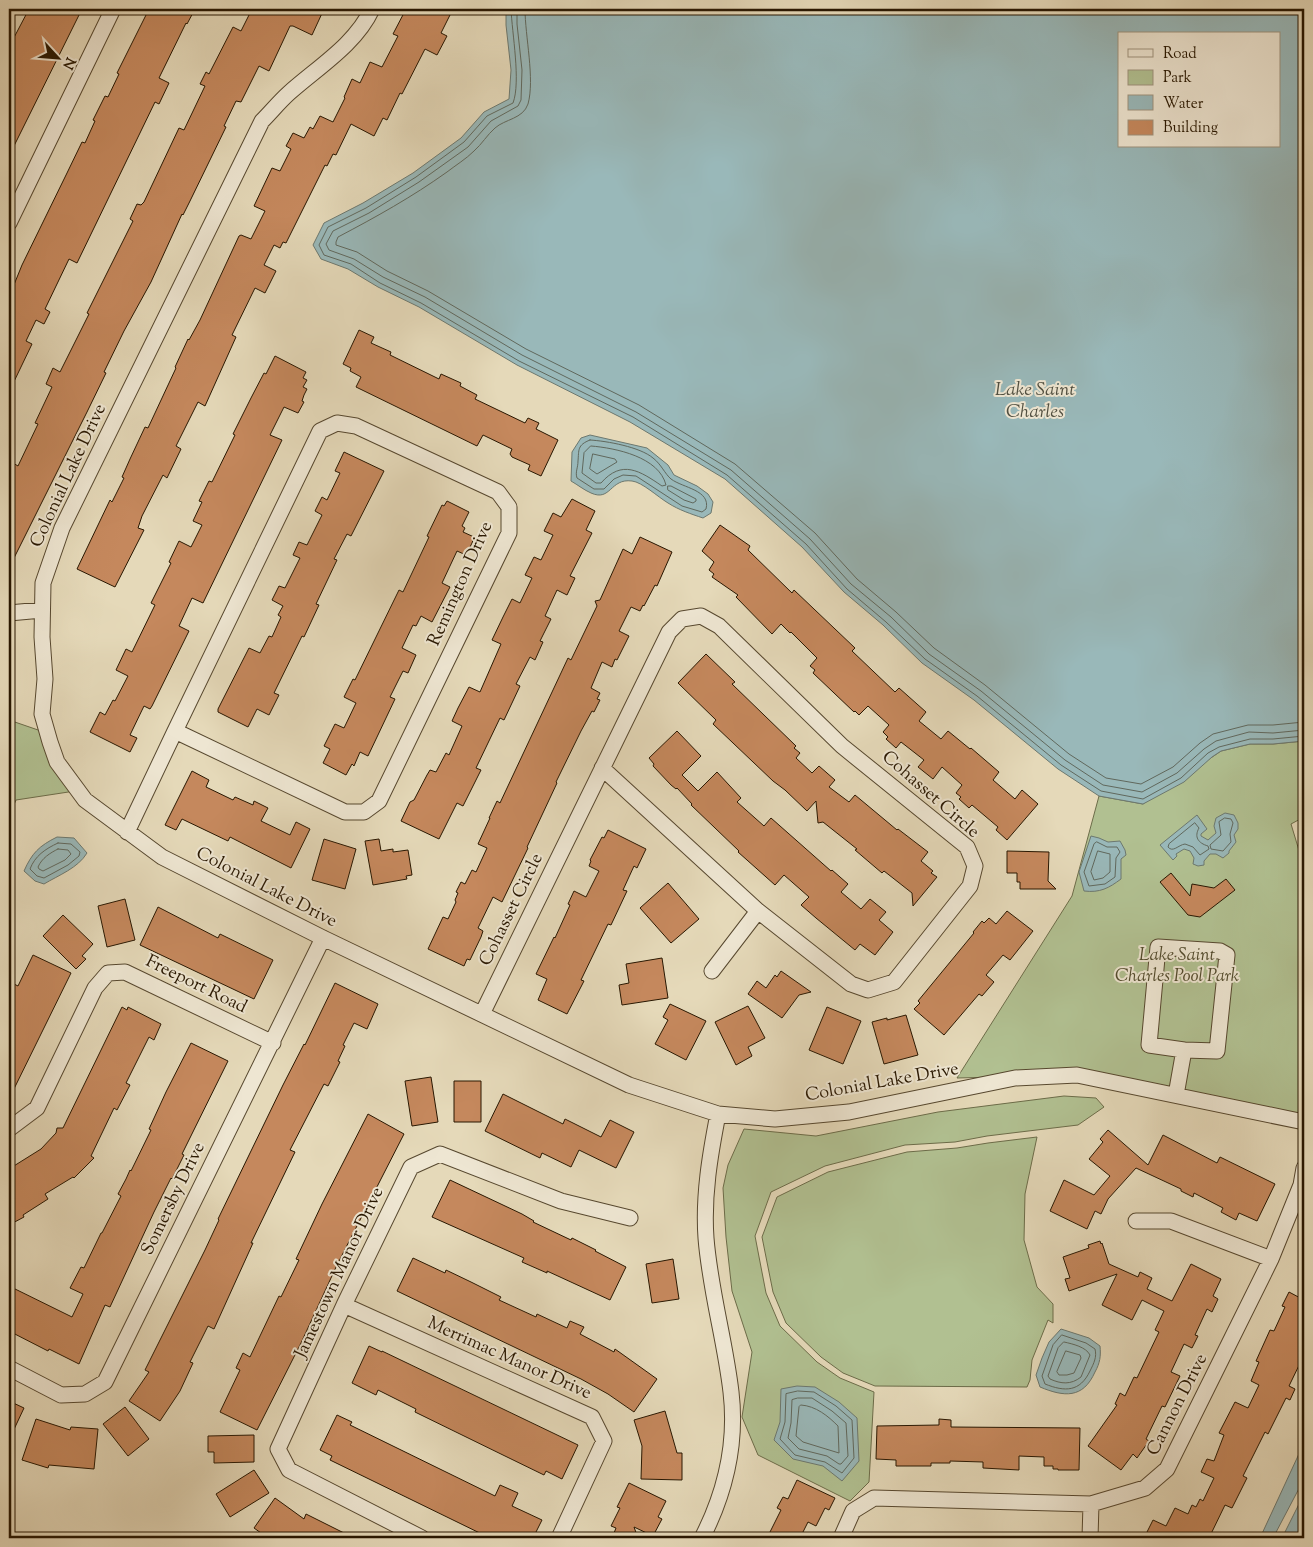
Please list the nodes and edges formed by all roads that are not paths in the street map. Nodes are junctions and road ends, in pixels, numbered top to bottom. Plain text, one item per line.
1 (113, 9) edge
2 (372, 9) edge
3 (9, 223) edge
4 (42, 610) junction
5 (9, 613) edge
6 (175, 731) junction
7 (602, 768) junction
8 (127, 832) junction
9 (758, 911) junction
10 (323, 938) junction
11 (712, 971) dead end
12 (482, 1014) junction
13 (273, 1043) junction
14 (1184, 1050) junction
15 (1176, 1095) junction
16 (718, 1114) junction
17 (1304, 1122) edge
18 (9, 1129) edge
19 (1304, 1168) edge
20 (630, 1218) dead end
21 (1136, 1221) dead end
22 (1271, 1259) junction
23 (344, 1305) junction
24 (9, 1368) edge
25 (1091, 1504) junction
26 (422, 1538) edge
27 (559, 1538) edge
28 (702, 1538) edge
29 (841, 1538) edge
30 (1090, 1538) edge

1 - 3 street
2 - 4 street, Colonial Lake Drive
4 - 5 street
4 - 8 street, Colonial Lake Drive
6 - 6 street, Remington Drive
6 - 8 street, Remington Drive
7 - 9 street, Cohasset Circle
7 - 9 street, Cohasset Circle
7 - 12 street, Cohasset Circle
8 - 10 street, Colonial Lake Drive
9 - 11 street
10 - 12 street, Colonial Lake Drive
10 - 13 street, Somersby Drive
12 - 16 street, Colonial Lake Drive
13 - 18 street, Freeport Road
13 - 24 street, Somersby Drive
14 - 14 street
14 - 15 street
15 - 16 street, Colonial Lake Drive
15 - 17 street, Colonial Lake Drive
16 - 28 street
19 - 22 street, Cannon Drive
20 - 23 street, Jamestown Manor Drive
21 - 22 street
22 - 25 street, Cannon Drive
23 - 26 street, Jamestown Manor Drive
23 - 27 street, Merrimac Manor Drive
25 - 29 street, Cannon Drive
25 - 30 street

